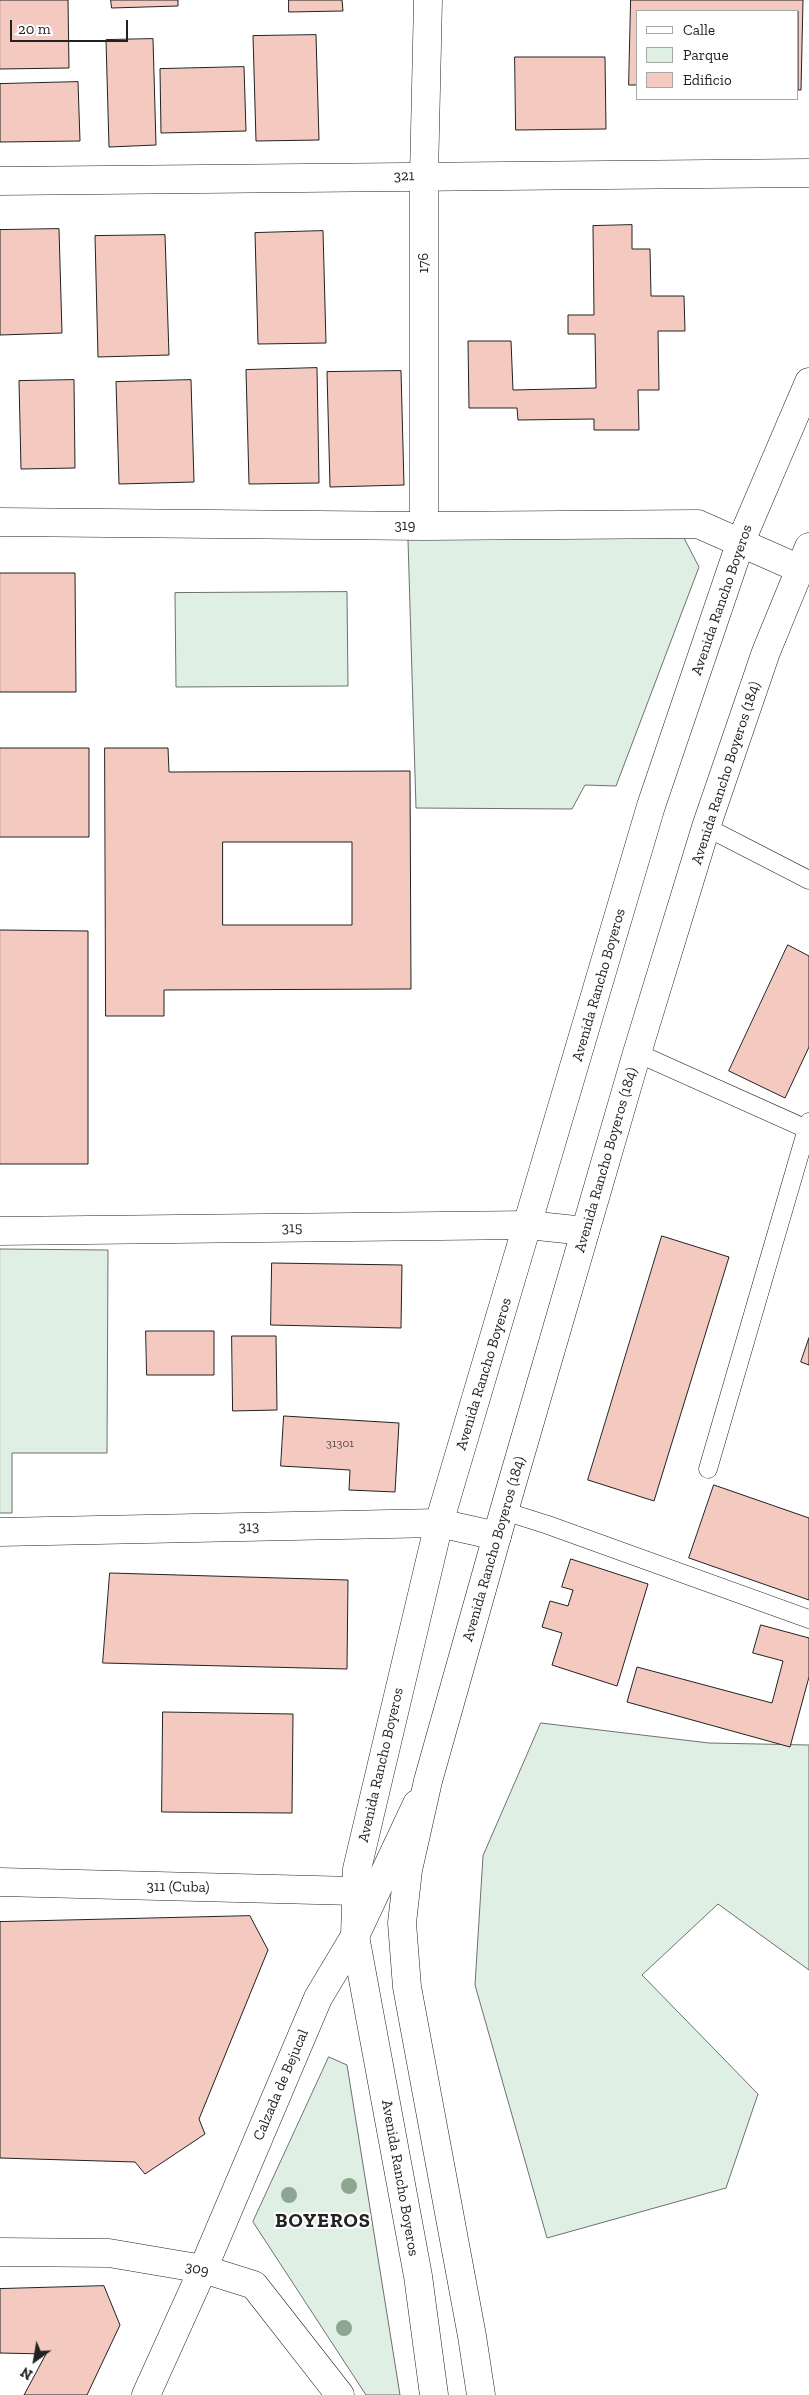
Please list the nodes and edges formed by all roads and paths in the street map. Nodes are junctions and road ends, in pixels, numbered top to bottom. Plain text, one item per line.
1 (428, 0) edge
2 (809, 173) edge
3 (424, 176) junction
4 (0, 181) edge
5 (809, 382) edge
6 (0, 522) edge
7 (424, 526) junction
8 (741, 542) junction
9 (805, 558) edge
10 (706, 827) junction
11 (809, 880) edge
12 (637, 1053) junction
13 (808, 1127) edge
14 (528, 1225) junction
15 (0, 1231) edge
16 (585, 1231) junction
17 (708, 1469) dead end
18 (440, 1523) junction
19 (501, 1524) junction
20 (0, 1532) edge
21 (809, 1619) edge
22 (428, 1781) junction
23 (0, 1882) edge
24 (355, 1891) junction
25 (355, 1936) junction
26 (0, 2252) edge
27 (203, 2269) junction
28 (146, 2395) edge
29 (340, 2395) edge
30 (434, 2395) edge
31 (481, 2395) edge

1 - 3 main road, 176
2 - 3 main road, 321
3 - 4 main road, 321
3 - 7 main road, 176
5 - 8 main road, Avenida Rancho Boyeros
6 - 7 main road, 319
7 - 8 main road, 319
8 - 9 main road, 319
8 - 14 main road, Avenida Rancho Boyeros
9 - 10 main road, Avenida Rancho Boyeros (184)
10 - 11 lane
10 - 12 main road, Avenida Rancho Boyeros (184)
12 - 13 lane
12 - 16 main road, Avenida Rancho Boyeros (184)
13 - 17 lane
14 - 15 main road, 315
14 - 16 main road, 315
14 - 18 main road, Avenida Rancho Boyeros
16 - 19 main road, Avenida Rancho Boyeros (184)
18 - 19 main road, 313
18 - 20 main road, 313
18 - 24 main road, Avenida Rancho Boyeros
19 - 21 lane
19 - 22 main road, Avenida Rancho Boyeros (184)
22 - 25 main road, Calzada de Bejucal
22 - 31 main road
23 - 24 main road, 311 (Cuba)
24 - 25 main road, Avenida Rancho Boyeros
25 - 27 main road, Calzada de Bejucal
25 - 30 main road, Avenida Rancho Boyeros
26 - 27 main road, 309
27 - 28 main road, Calzada de Bejucal
27 - 29 main road, 309

